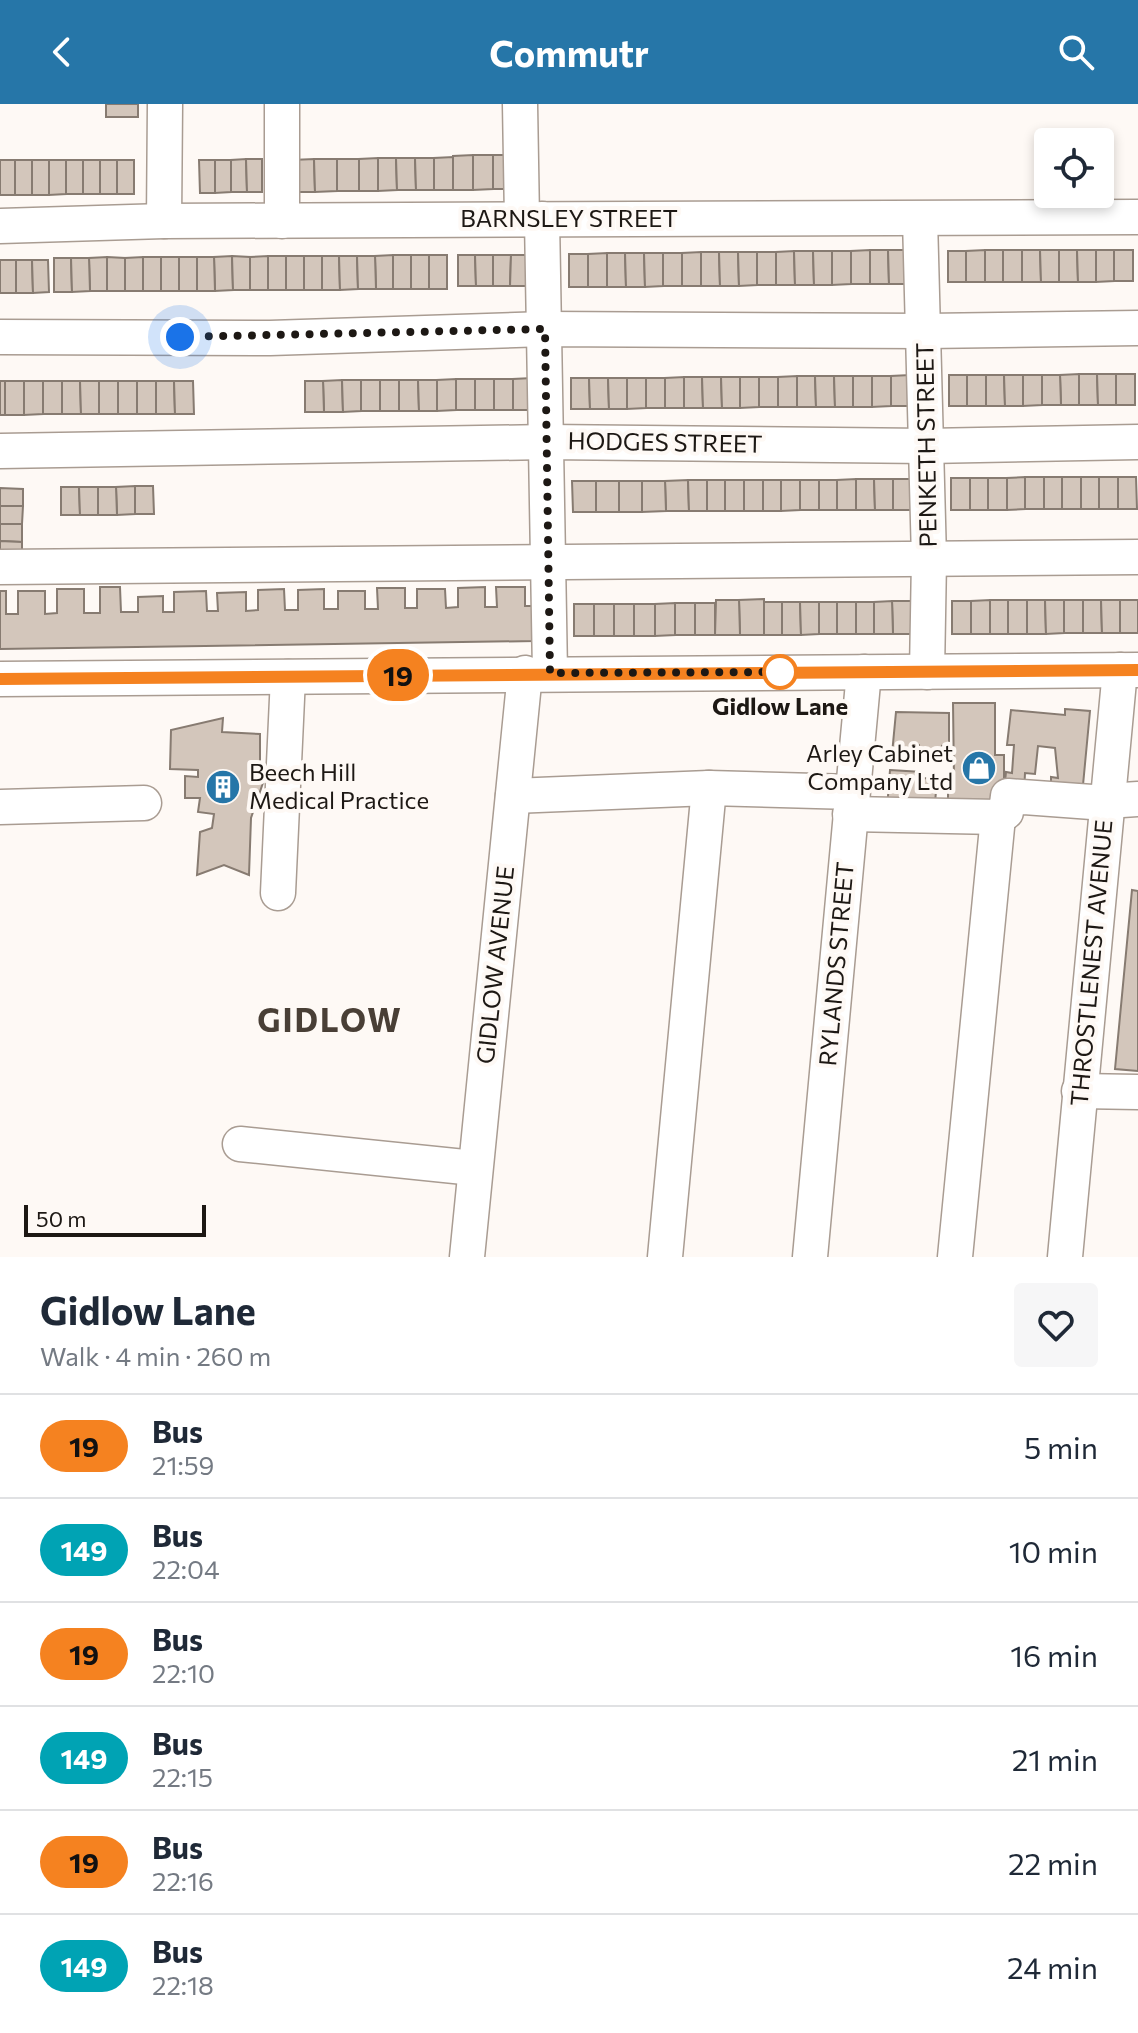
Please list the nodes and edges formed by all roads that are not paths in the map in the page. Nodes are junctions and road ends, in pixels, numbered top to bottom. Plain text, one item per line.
1 (165, 104) edge
2 (282, 104) edge
3 (520, 104) edge
4 (1138, 217) edge
5 (532, 219) junction
6 (920, 219) junction
7 (164, 221) junction
8 (282, 221) junction
9 (0, 226) edge
10 (1138, 328) edge
11 (545, 329) junction
12 (926, 331) junction
13 (0, 337) edge
14 (547, 442) junction
15 (1138, 442) edge
16 (927, 446) junction
17 (0, 451) edge
18 (1138, 557) edge
19 (929, 559) junction
20 (551, 562) junction
21 (0, 567) edge
22 (1129, 670) edge
23 (864, 672) junction
24 (927, 672) junction
25 (538, 673) junction
26 (288, 677) junction
27 (0, 679) edge
28 (709, 788) junction
29 (513, 796) junction
30 (1122, 799) edge
31 (144, 803) dead end
32 (851, 803) junction
33 (0, 807) edge
34 (998, 817) junction
35 (278, 893) dead end
36 (1079, 1091) junction
37 (1138, 1092) edge
38 (240, 1144) dead end
39 (474, 1168) junction
40 (467, 1257) edge
41 (665, 1257) edge
42 (810, 1257) edge
43 (955, 1257) edge
44 (1065, 1257) edge

1 - 7 street
2 - 8 street
3 - 5 street, GIDLOW AVENUE
4 - 6 street, BARNSLEY STREET
5 - 6 street, BARNSLEY STREET
5 - 8 street, BARNSLEY STREET
5 - 11 street, GIDLOW AVENUE
6 - 12 street, PENKETH STREET
7 - 8 street, BARNSLEY STREET
7 - 9 street, BARNSLEY STREET
10 - 12 street
11 - 12 street
11 - 13 street
11 - 14 street, GIDLOW AVENUE
12 - 16 street, PENKETH STREET
14 - 16 street, HODGES STREET
14 - 17 street, HODGES STREET
14 - 20 street, GIDLOW AVENUE
15 - 16 street, HODGES STREET
16 - 19 street, PENKETH STREET
18 - 19 street
19 - 20 street
19 - 24 street, PENKETH STREET
20 - 21 street
20 - 25 street, GIDLOW AVENUE
22 - 24 street
22 - 30 street, THROSTLENEST AVENUE
23 - 24 street
23 - 25 street
23 - 32 street, RYLANDS STREET
25 - 26 street
25 - 29 street, GIDLOW AVENUE
26 - 27 street
26 - 35 street
28 - 29 street
28 - 32 street
28 - 41 street
29 - 39 street, GIDLOW AVENUE
30 - 34 street
30 - 36 street, THROSTLENEST AVENUE
31 - 33 street
32 - 34 street
32 - 42 street, RYLANDS STREET
34 - 43 street
36 - 37 street
36 - 44 street, THROSTLENEST AVENUE
38 - 39 street
39 - 40 street, GIDLOW AVENUE

